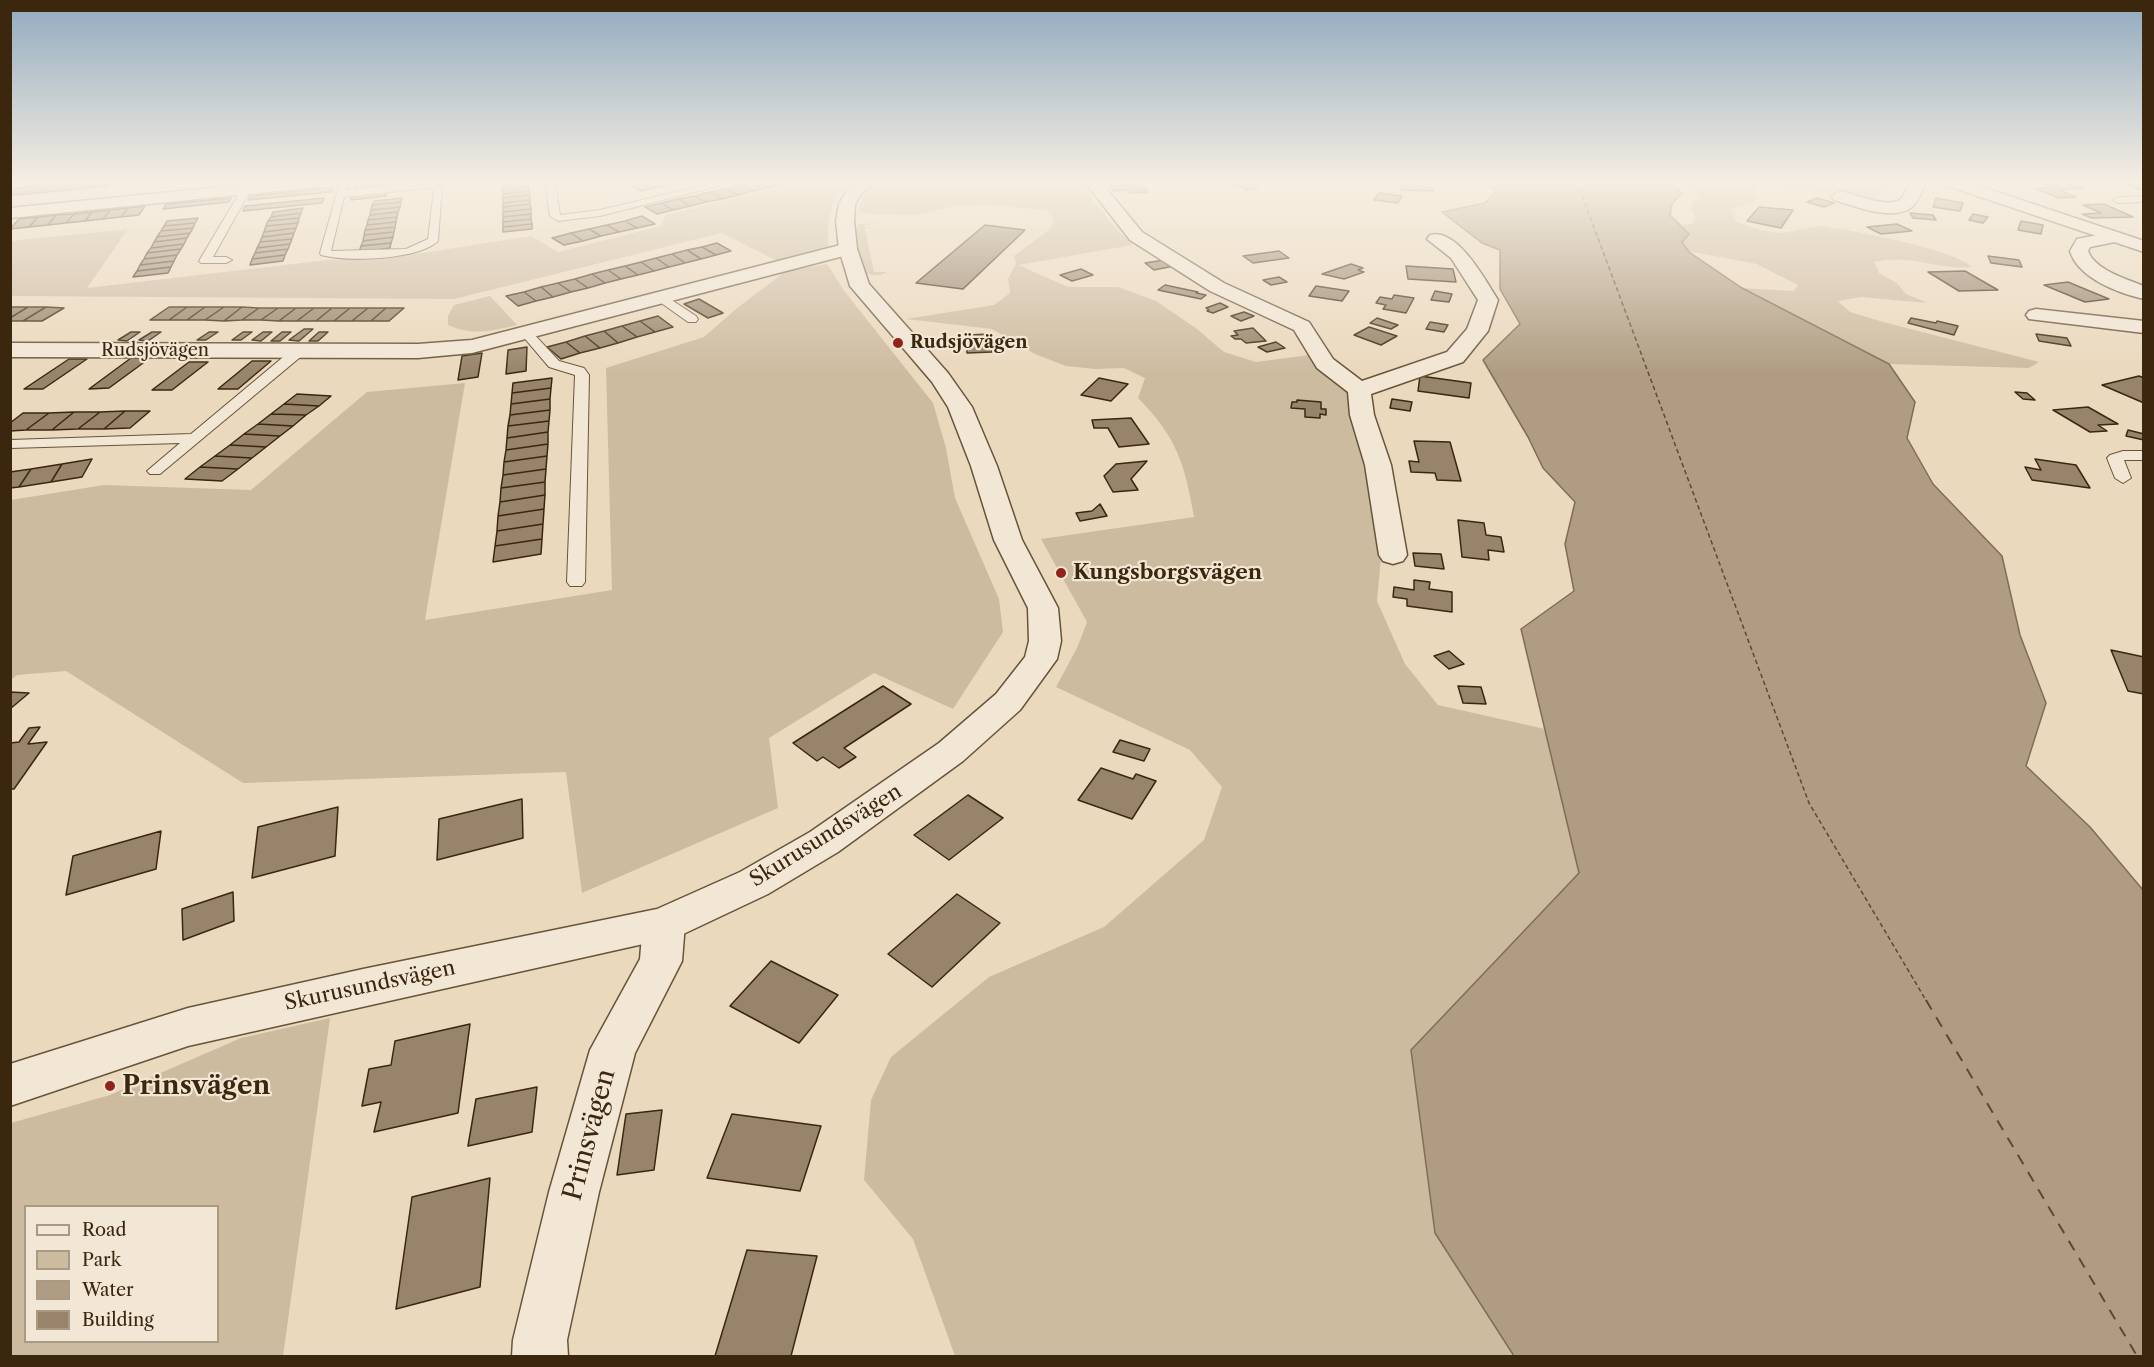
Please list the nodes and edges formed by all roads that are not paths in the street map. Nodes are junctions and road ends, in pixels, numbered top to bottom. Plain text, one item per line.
1 (214, 246) edge
2 (327, 246) edge
3 (422, 246) edge
4 (848, 246) edge
5 (1152, 246) edge
6 (1445, 246) edge
7 (2080, 246) edge
8 (849, 249) junction
9 (226, 260) dead end
10 (2144, 293) edge
11 (661, 297) junction
12 (2036, 315) dead end
13 (692, 319) dead end
14 (2144, 327) edge
15 (527, 334) junction
16 (10, 350) edge
17 (299, 351) junction
18 (1359, 390) junction
19 (195, 438) junction
20 (10, 444) edge
21 (2144, 456) edge
22 (155, 471) dead end
23 (2123, 478) dead end
24 (1393, 555) dead end
25 (576, 582) dead end
26 (664, 924) junction
27 (10, 1085) edge
28 (540, 1356) edge

1 - 9 lane
2 - 3 lane
4 - 8 street, Skurusundsvägen
5 - 18 street
6 - 18 street
7 - 10 street
8 - 11 street, Rudsjövägen
8 - 26 street, Skurusundsvägen
11 - 13 lane
11 - 15 street, Rudsjövägen
12 - 14 street
15 - 17 street, Rudsjövägen
15 - 25 lane
16 - 17 street, Rudsjövägen
17 - 19 lane
18 - 24 street
19 - 20 lane
19 - 22 lane
21 - 23 lane
26 - 27 street, Skurusundsvägen
26 - 28 street, Prinsvägen

